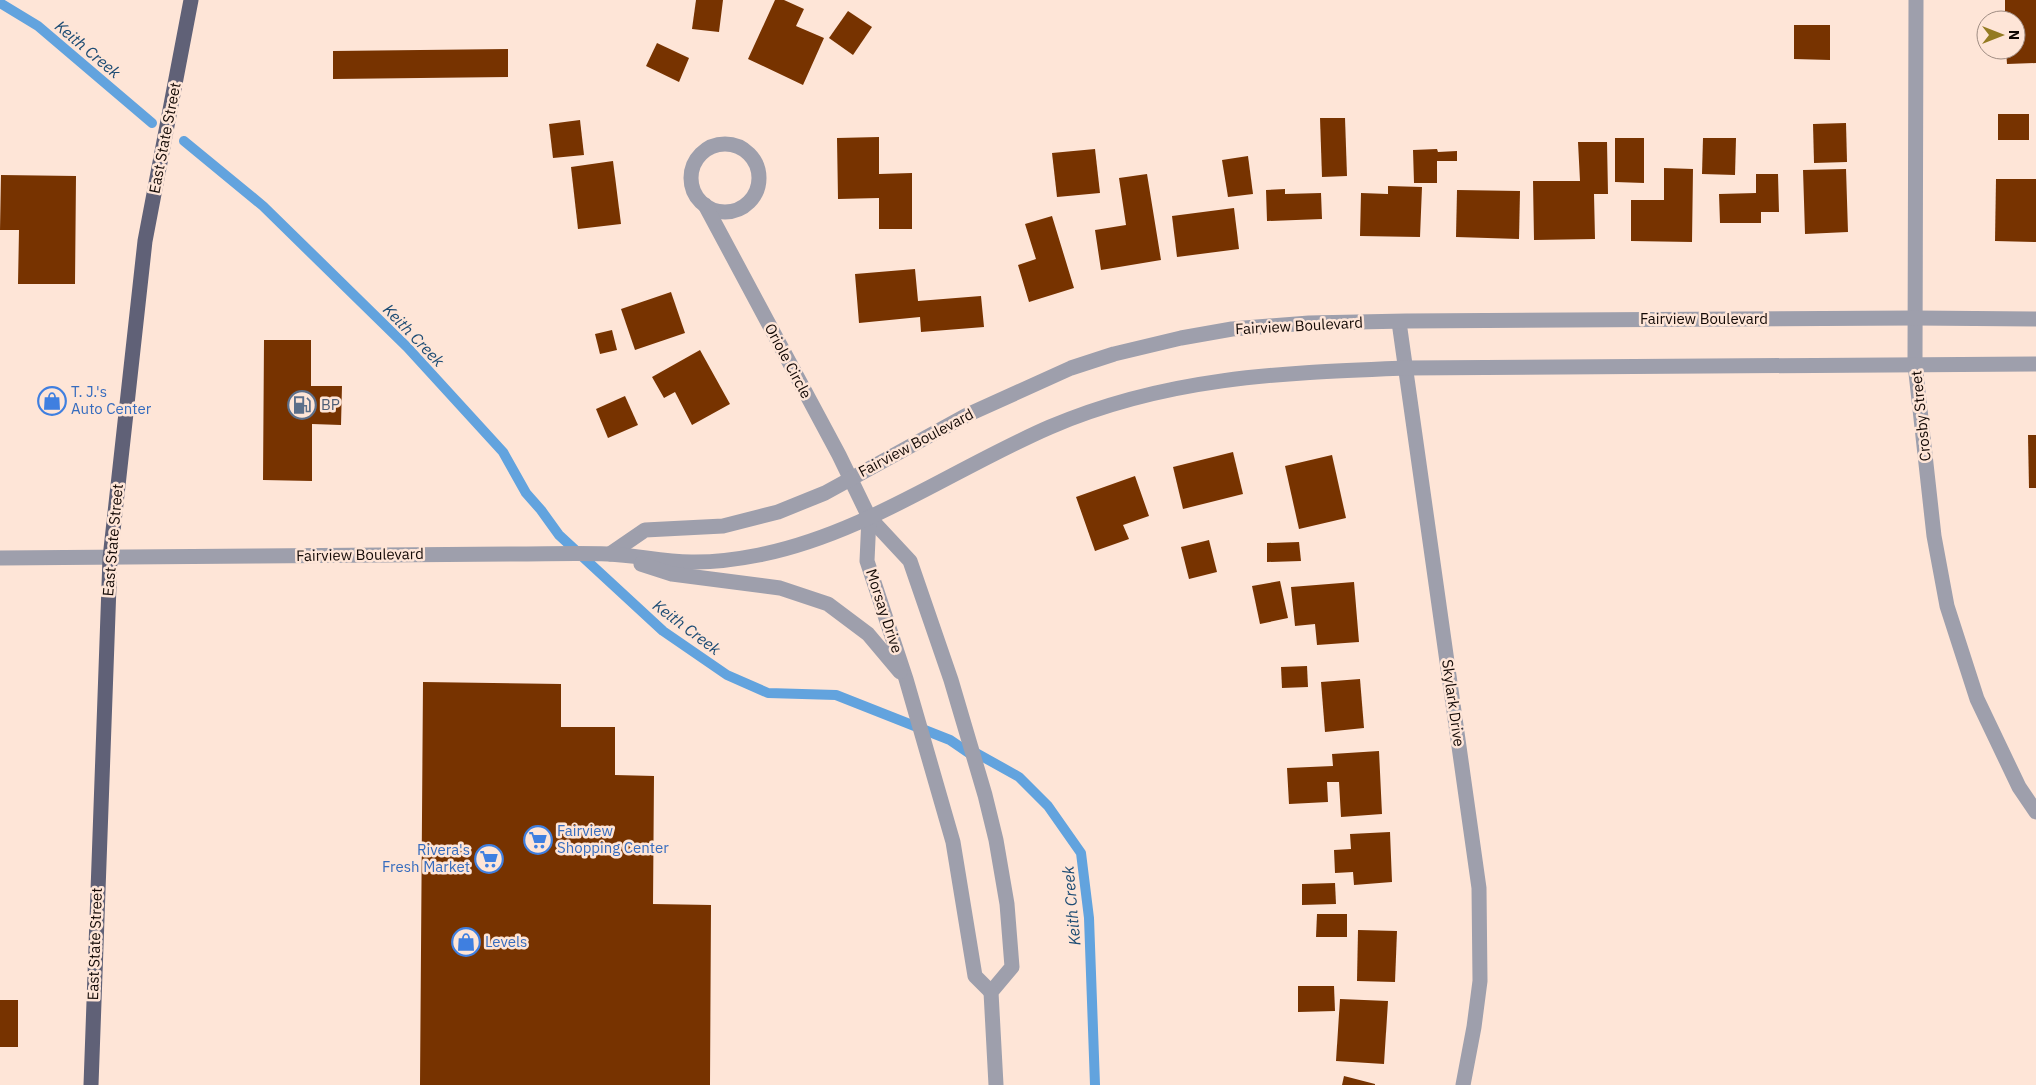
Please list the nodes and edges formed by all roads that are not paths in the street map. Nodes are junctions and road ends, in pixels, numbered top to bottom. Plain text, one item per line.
1 (191, 0) edge
2 (1916, 0) edge
3 (705, 205) junction
4 (1915, 318) junction
5 (2036, 319) edge
6 (1399, 322) junction
7 (1916, 364) junction
8 (2036, 364) edge
9 (1404, 368) junction
10 (851, 479) junction
11 (869, 517) junction
12 (610, 554) junction
13 (0, 558) edge
14 (110, 558) junction
15 (906, 678) junction
16 (2036, 812) edge
17 (992, 992) junction
18 (90, 1085) edge
19 (996, 1085) edge
20 (1463, 1085) edge

1 - 14 main road, East State Street
2 - 4 street, Crosby Street
3 - 3 street, Oriole Circle
3 - 10 street, Oriole Circle
4 - 5 street, Fairview Boulevard
4 - 6 street, Fairview Boulevard
4 - 7 street, Crosby Street
6 - 9 street, Skylark Drive
6 - 10 street, Fairview Boulevard
7 - 8 street, Fairview Boulevard
7 - 9 street, Fairview Boulevard
7 - 16 street, Crosby Street
9 - 11 street, Fairview Boulevard
9 - 20 street, Skylark Drive
10 - 11 street, Oriole Circle
10 - 12 street, Fairview Boulevard
11 - 12 street, Fairview Boulevard
11 - 15 street, Morsay Drive
11 - 17 street
12 - 14 street, Fairview Boulevard
12 - 15 street
13 - 14 street, Fairview Boulevard
14 - 18 main road, East State Street
15 - 17 street, Morsay Drive
17 - 19 street

